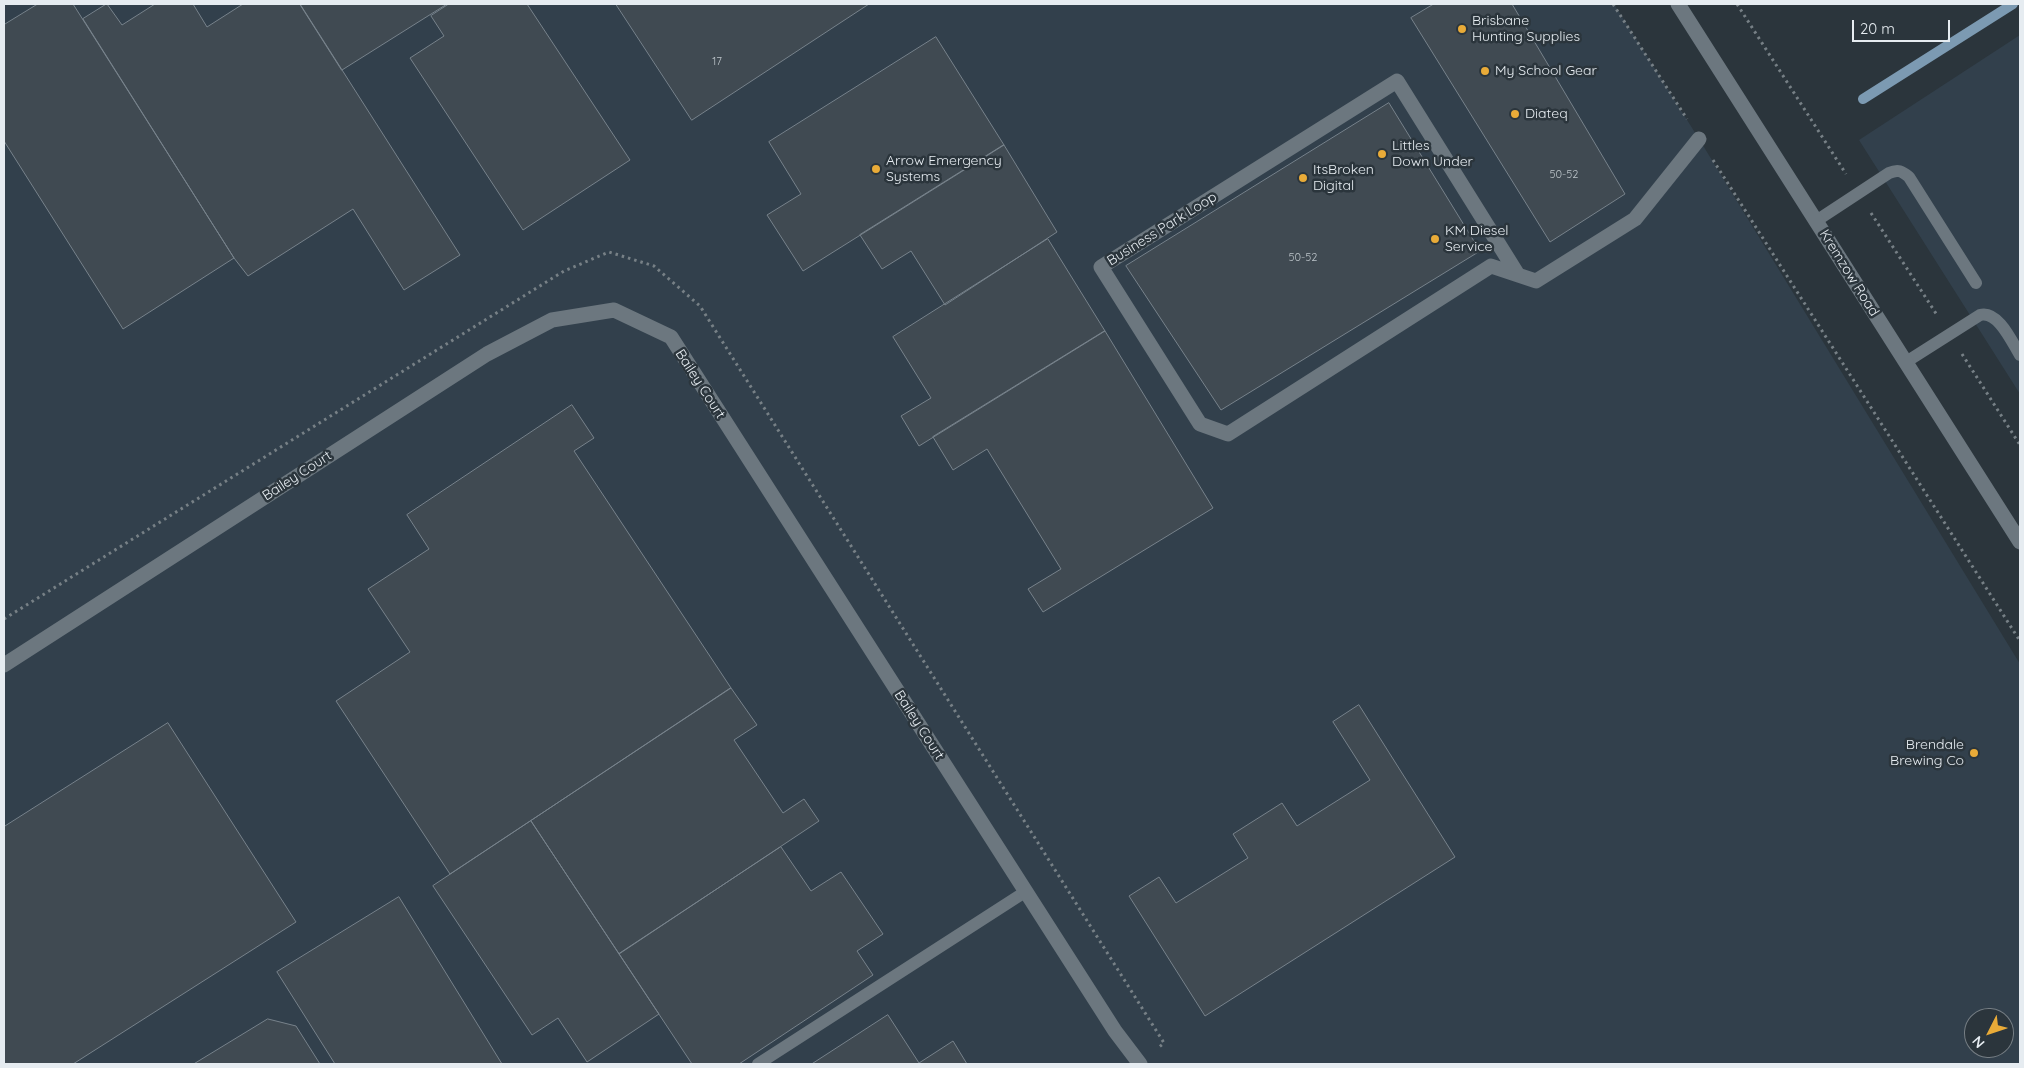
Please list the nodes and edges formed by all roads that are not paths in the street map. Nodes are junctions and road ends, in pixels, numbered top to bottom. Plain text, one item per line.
1 (1678, 4) edge
2 (1700, 139) road end
3 (1816, 221) junction
4 (1518, 275) junction
5 (1976, 283) dead end
6 (2020, 355) edge
7 (1906, 362) junction
8 (2020, 542) edge
9 (4, 664) edge
10 (1025, 892) junction
11 (758, 1064) edge
12 (1135, 1064) edge

1 - 3 street, Kremzow Road
2 - 4 street, Business Park Loop
3 - 5 lane
3 - 7 street, Kremzow Road
4 - 4 street, Business Park Loop
6 - 7 lane
7 - 8 street, Kremzow Road
9 - 10 street, Bailey Court
10 - 11 lane
10 - 12 street, Bailey Court

